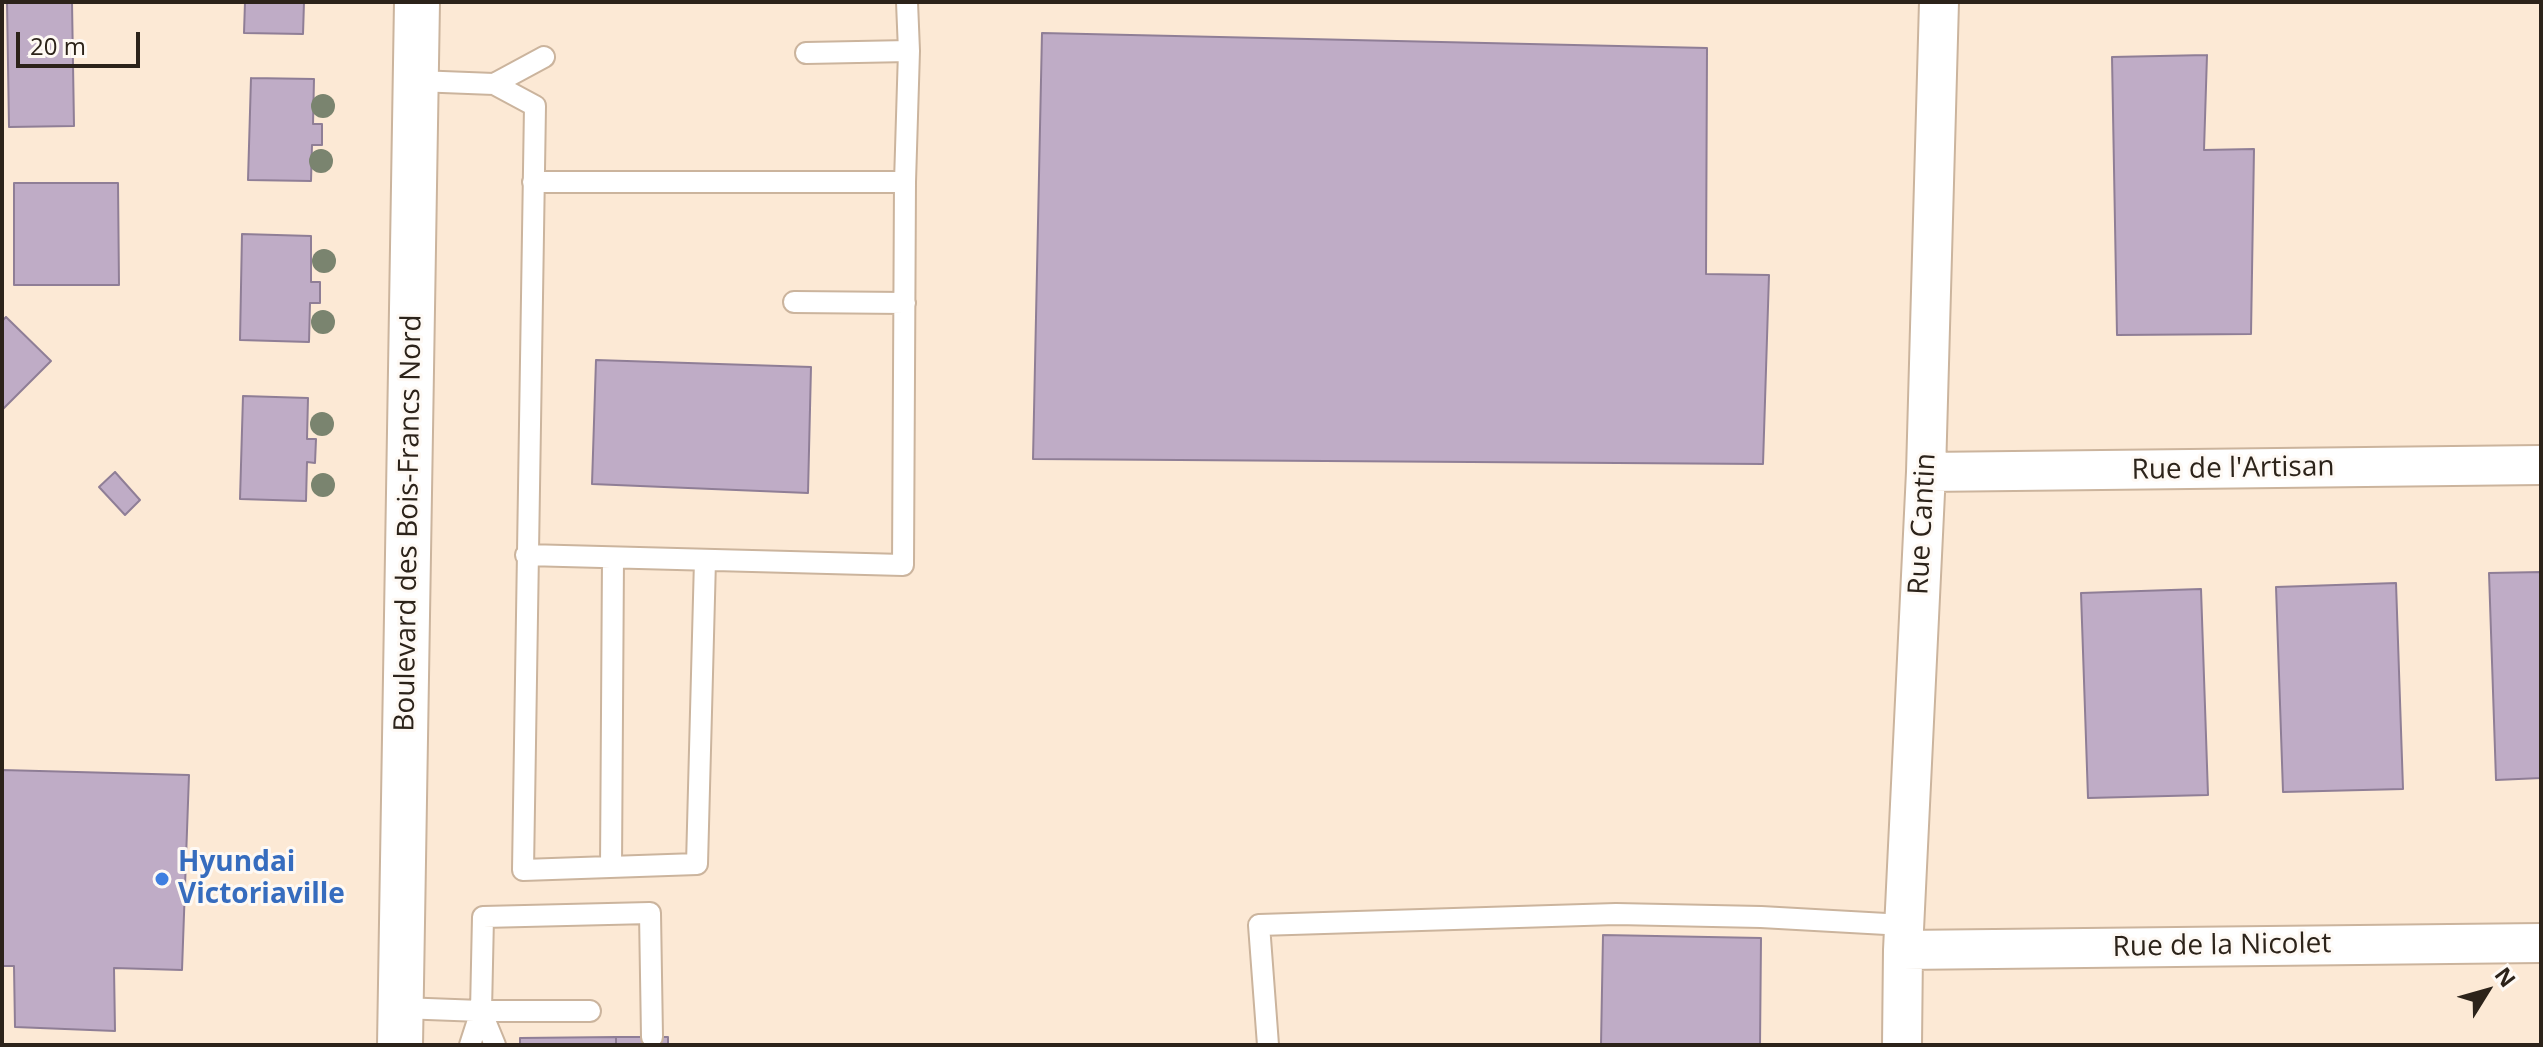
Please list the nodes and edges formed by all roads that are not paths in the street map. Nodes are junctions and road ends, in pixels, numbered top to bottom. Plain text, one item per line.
1 (417, 2) edge
2 (907, 2) edge
3 (1939, 2) edge
4 (909, 51) junction
5 (806, 53) dead end
6 (544, 57) dead end
7 (417, 81) junction
8 (494, 84) junction
9 (533, 182) junction
10 (905, 182) junction
11 (794, 302) dead end
12 (905, 303) junction
13 (2541, 465) edge
14 (1926, 472) junction
15 (526, 555) junction
16 (613, 558) junction
17 (705, 560) junction
18 (611, 867) junction
19 (1904, 937) junction
20 (2541, 943) edge
21 (481, 1011) junction
22 (590, 1011) dead end
23 (400, 1026) edge
24 (652, 1037) dead end
25 (470, 1045) edge
26 (495, 1045) edge
27 (1268, 1045) edge
28 (1902, 1045) edge

1 - 7 street, Boulevard des Bois-Francs Nord
2 - 4 lane
3 - 14 street, Rue Cantin
4 - 5 lane
4 - 10 lane
6 - 8 lane
7 - 8 lane
7 - 23 street, Boulevard des Bois-Francs Nord
8 - 9 lane
9 - 10 lane
9 - 15 lane
10 - 12 lane
11 - 12 lane
12 - 17 lane
13 - 14 street, Rue de l'Artisan
14 - 19 street, Rue Cantin
15 - 16 lane
15 - 18 lane
16 - 17 lane
16 - 18 lane
17 - 18 lane
19 - 20 street, Rue de la Nicolet
19 - 27 lane
19 - 28 street, Rue Cantin
21 - 22 lane
21 - 23 lane
21 - 24 lane
21 - 25 lane
21 - 26 lane

